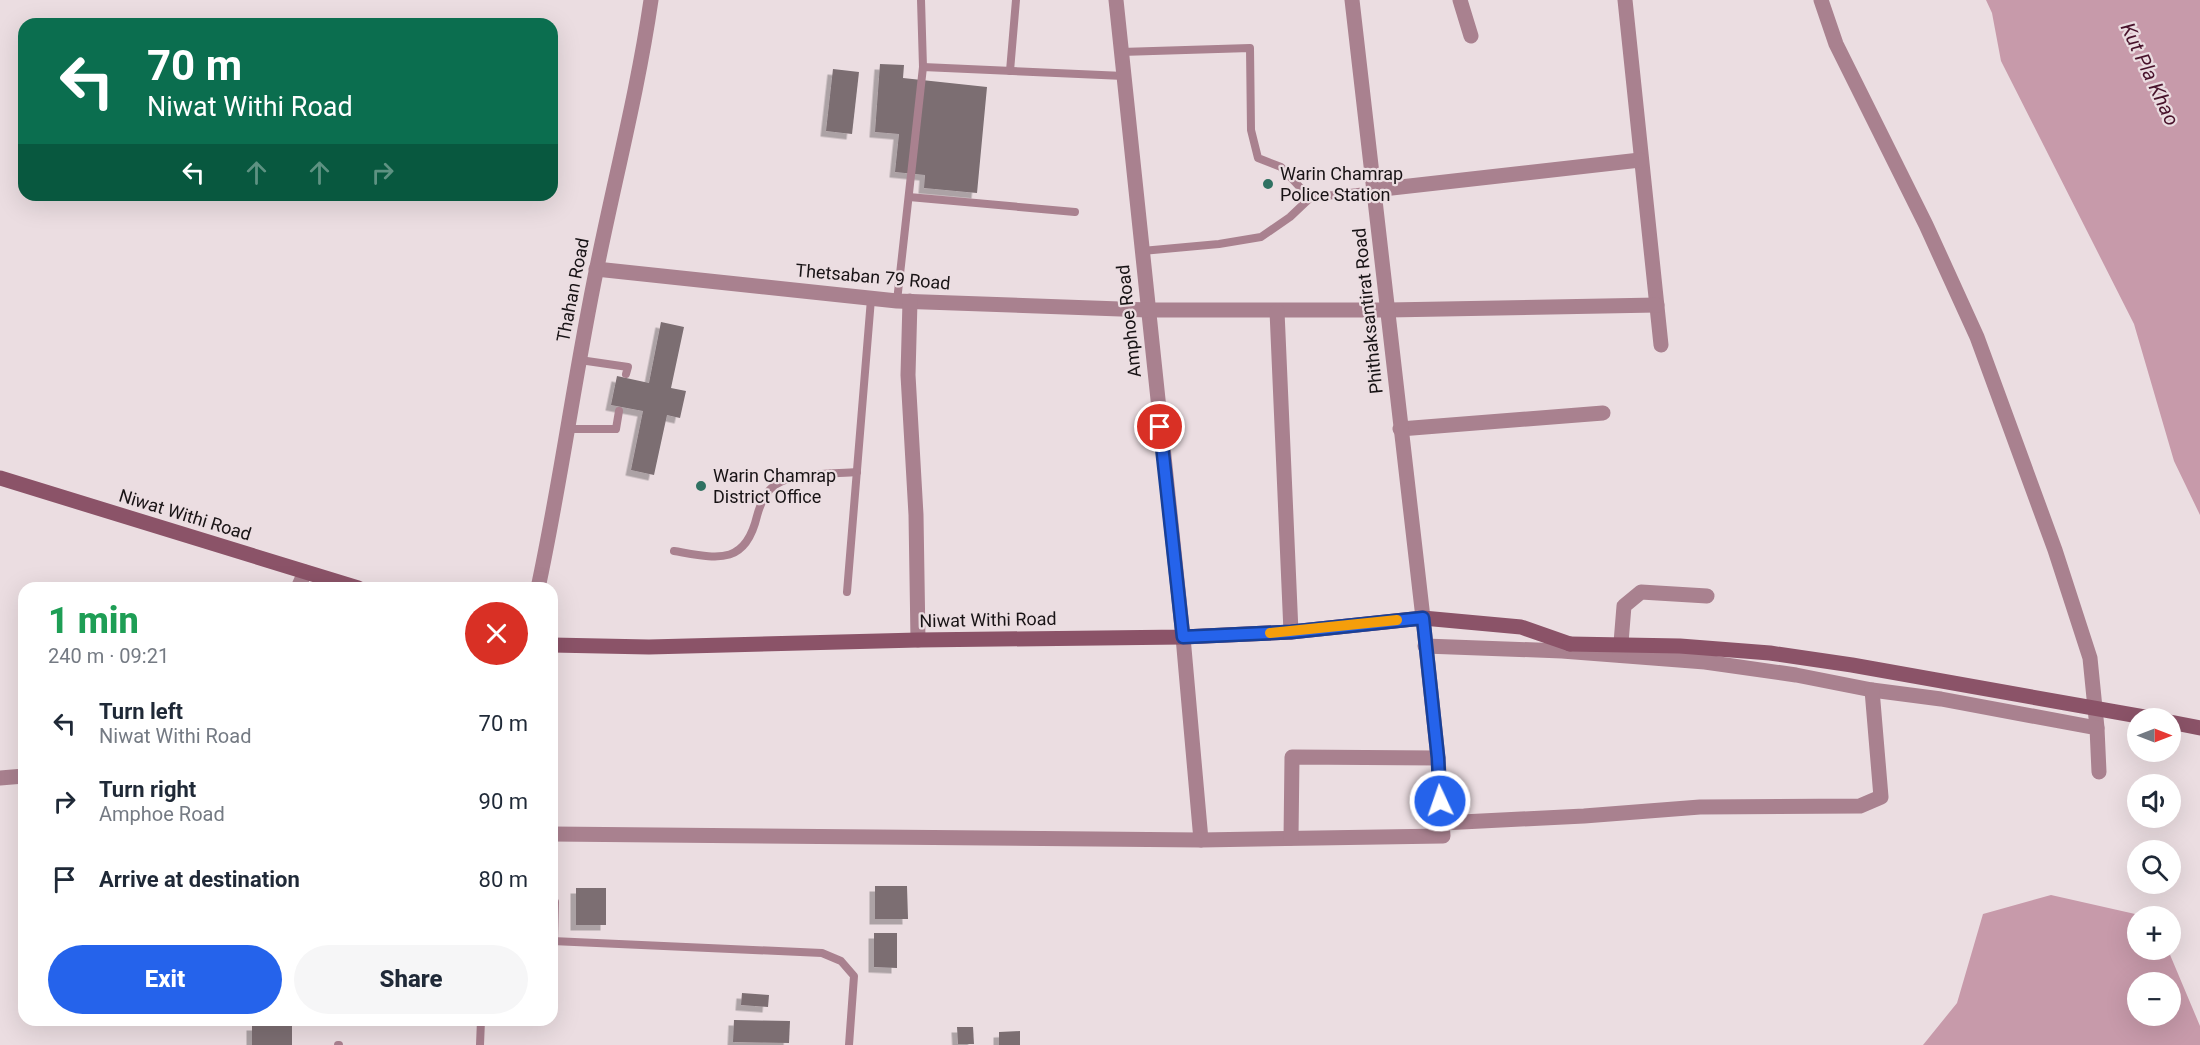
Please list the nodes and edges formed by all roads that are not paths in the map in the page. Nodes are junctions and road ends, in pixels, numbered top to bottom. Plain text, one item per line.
1 (651, 0) edge
2 (921, 0) edge
3 (1016, 0) edge
4 (1116, 0) edge
5 (1352, 0) edge
6 (1460, 0) edge
7 (1625, 0) edge
8 (1821, 0) edge
9 (1471, 36) dead end
10 (1121, 52) junction
11 (923, 67) junction
12 (1010, 71) junction
13 (1124, 76) junction
14 (1640, 160) junction
15 (1374, 190) junction
16 (909, 197) junction
17 (1310, 198) junction
18 (1075, 212) dead end
19 (1142, 251) junction
20 (596, 269) junction
21 (871, 298) junction
22 (903, 301) junction
23 (1657, 305) junction
24 (1148, 310) junction
25 (1388, 310) junction
26 (1277, 311) junction
27 (1661, 345) dead end
28 (580, 360) junction
29 (626, 374) dead end
30 (619, 411) dead end
31 (1602, 413) dead end
32 (568, 429) junction
33 (1400, 429) junction
34 (857, 472) junction
35 (0, 478) edge
36 (674, 551) dead end
37 (304, 572) junction
38 (300, 582) edge
39 (338, 582) edge
40 (539, 582) edge
41 (847, 592) dead end
42 (1707, 596) dead end
43 (1423, 618) junction
44 (1291, 632) junction
45 (1183, 637) junction
46 (918, 640) junction
47 (558, 645) edge
48 (1425, 646) junction
49 (1620, 655) junction
50 (1872, 690) junction
51 (2127, 714) edge
52 (2181, 724) edge
53 (2097, 728) junction
54 (2200, 728) edge
55 (1438, 758) junction
56 (2099, 772) dead end
57 (18, 776) edge
58 (0, 778) edge
59 (1442, 823) junction
60 (558, 834) edge
61 (1291, 838) junction
62 (1201, 840) junction
63 (558, 941) edge
64 (481, 1026) edge
65 (480, 1045) edge
66 (849, 1045) edge

1 - 20 street, Thahan Road
2 - 11 lane
3 - 12 lane
4 - 10 street, Amphoe Road
5 - 15 street, Phithaksantirat Road
6 - 9 street
7 - 14 street
8 - 53 street
10 - 13 street, Amphoe Road
10 - 17 lane
11 - 12 lane
11 - 16 lane
12 - 13 lane
13 - 19 street, Amphoe Road
14 - 15 street
14 - 23 street
15 - 17 lane
15 - 25 street, Phithaksantirat Road
16 - 18 lane
16 - 22 lane
17 - 19 lane
19 - 24 street, Amphoe Road
20 - 21 street, Thetsaban 79 Road
20 - 28 street, Thahan Road
21 - 22 street, Thetsaban 79 Road
21 - 34 lane
22 - 24 street, Thetsaban 79 Road
22 - 46 street
23 - 25 street, Thetsaban 79 Road
23 - 27 street
24 - 26 street, Thetsaban 79 Road
24 - 45 street, Amphoe Road
25 - 26 street, Thetsaban 79 Road
25 - 33 street, Phithaksantirat Road
26 - 44 street
28 - 29 lane
28 - 32 street, Thahan Road
30 - 32 lane
31 - 33 street
32 - 40 street, Thahan Road
33 - 43 street, Phithaksantirat Road
34 - 36 lane
34 - 41 lane
35 - 37 main road, Niwat Withi Road
37 - 38 street
37 - 39 main road, Niwat Withi Road
42 - 49 street
43 - 44 main road, Niwat Withi Road
43 - 48 street, Phithaksantirat Road
43 - 51 main road, Niwat Withi Road, bridge
44 - 45 main road, Niwat Withi Road
45 - 46 main road, Niwat Withi Road
45 - 62 street, Amphoe Road
46 - 47 main road, Niwat Withi Road
48 - 49 street
48 - 55 street, Phithaksantirat Road
49 - 50 street
50 - 53 street
50 - 59 street
52 - 54 main road
53 - 56 street
55 - 59 street, Phithaksantirat Road
55 - 61 street
57 - 58 street
59 - 61 street
60 - 62 street
61 - 62 street
63 - 66 lane
64 - 65 lane

